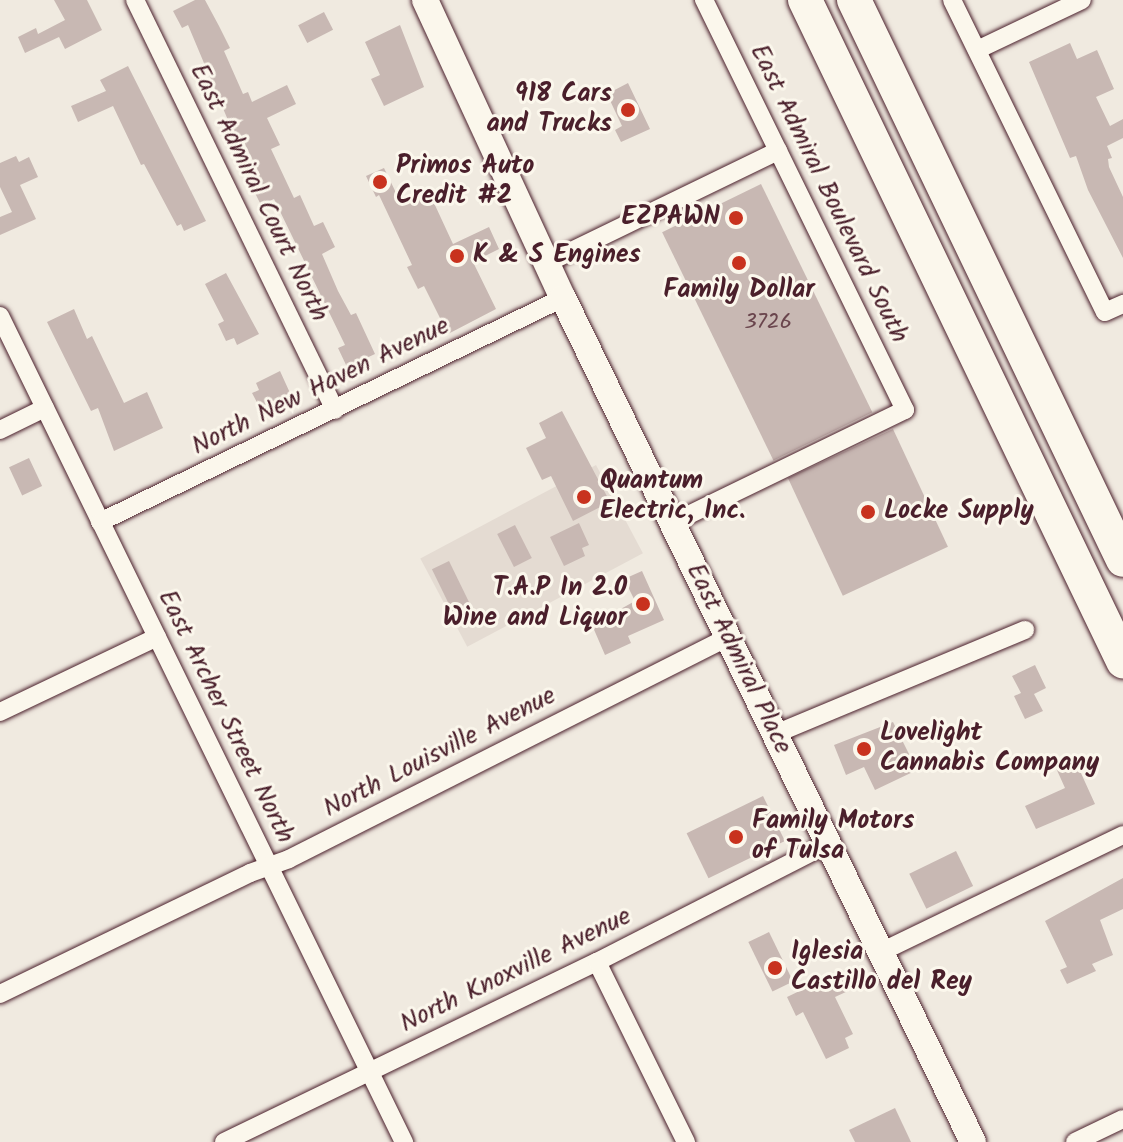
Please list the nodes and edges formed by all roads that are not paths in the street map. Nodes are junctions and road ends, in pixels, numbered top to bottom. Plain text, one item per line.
1 (135, 0) edge
2 (425, 0) edge
3 (704, 0) edge
4 (805, 0) edge
5 (854, 0) edge
6 (952, 0) edge
7 (1082, 0) edge
8 (977, 50) junction
9 (778, 151) junction
10 (547, 263) junction
11 (563, 298) junction
12 (1123, 304) edge
13 (0, 316) edge
14 (45, 408) junction
15 (335, 410) junction
16 (0, 430) edge
17 (100, 522) junction
18 (672, 523) junction
19 (1123, 560) edge
20 (1025, 630) dead end
21 (157, 637) junction
22 (727, 638) junction
23 (1123, 661) edge
24 (0, 712) edge
25 (775, 734) junction
26 (1123, 835) edge
27 (828, 844) junction
28 (269, 866) junction
29 (881, 952) junction
30 (597, 962) junction
31 (0, 994) edge
32 (370, 1070) junction
33 (1123, 1119) edge
34 (224, 1142) edge
35 (404, 1142) edge
36 (686, 1142) edge
37 (973, 1142) edge
38 (1075, 1142) edge

1 - 15 street, East Admiral Court North
2 - 10 main road, East Admiral Place
3 - 9 street, East Admiral Boulevard South
4 - 23 highway
5 - 19 highway
6 - 8 street
7 - 8 street
8 - 12 street
9 - 10 street
9 - 18 street, East Admiral Boulevard South
10 - 11 main road, East Admiral Place
11 - 15 street, North New Haven Avenue
11 - 18 main road, East Admiral Place
13 - 14 street, East Archer Street North
14 - 16 street
14 - 17 street, East Archer Street North
15 - 17 street, North New Haven Avenue
17 - 21 street, East Archer Street North
18 - 22 main road, East Admiral Place
20 - 25 street
21 - 24 street
21 - 28 street, East Archer Street North
22 - 25 main road, East Admiral Place
22 - 28 street, North Louisville Avenue
25 - 27 main road, East Admiral Place
26 - 29 street
27 - 29 main road, East Admiral Place
27 - 30 street, North Knoxville Avenue
28 - 31 street, North Louisville Avenue
28 - 32 street, East Archer Street North
29 - 37 main road, East Admiral Place
30 - 32 street, North Knoxville Avenue
30 - 36 street
32 - 34 street, North Knoxville Avenue
32 - 35 street, East Archer Street North
33 - 38 street

